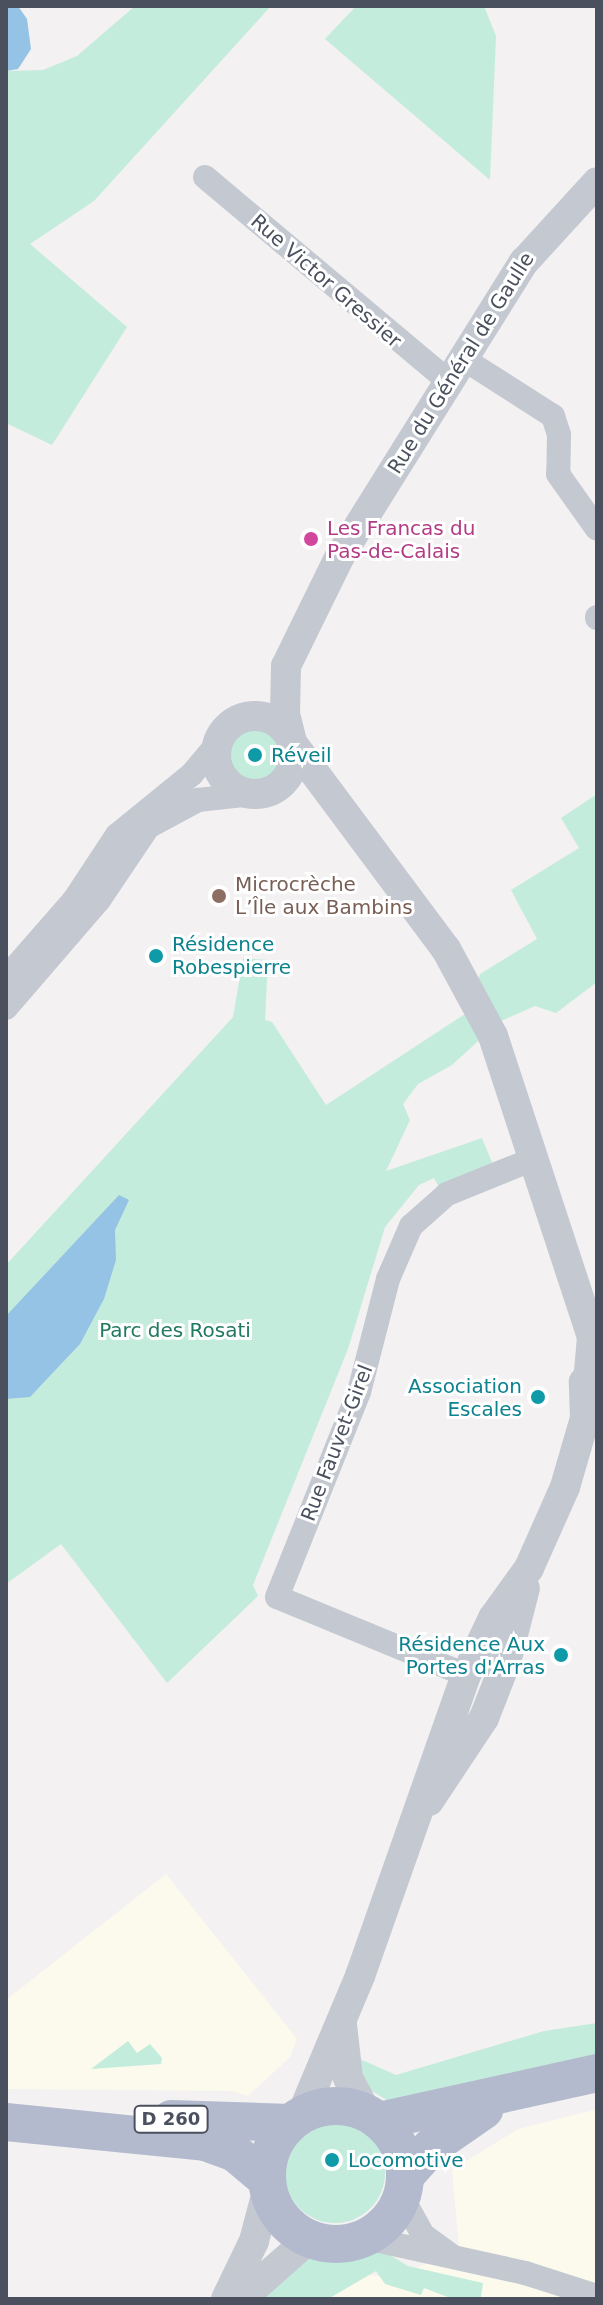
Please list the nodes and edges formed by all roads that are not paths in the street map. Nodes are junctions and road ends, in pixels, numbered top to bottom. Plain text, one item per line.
1 (205, 177) dead end
2 (597, 182) edge
3 (455, 370) junction
4 (597, 529) edge
5 (340, 556) junction
6 (226, 732) junction
7 (292, 741) junction
8 (258, 794) junction
9 (349, 823) junction
10 (6, 978) edge
11 (6, 1008) edge
12 (531, 1160) junction
13 (593, 1371) edge
14 (597, 1445) edge
15 (565, 1487) junction
16 (529, 1568) junction
17 (466, 1675) junction
18 (420, 1812) junction
19 (342, 2025) junction
20 (597, 2073) edge
21 (520, 2088) junction
22 (373, 2117) junction
23 (296, 2119) junction
24 (6, 2122) edge
25 (53, 2124) junction
26 (267, 2184) junction
27 (404, 2186) junction
28 (366, 2238) junction
29 (309, 2239) junction
30 (464, 2260) junction
31 (597, 2296) edge
32 (226, 2299) edge
33 (241, 2299) edge

1 - 3 street, Rue Victor Gressier
2 - 3 street, Rue du Général de Gaulle
3 - 4 street, Rue Victor Gressier
3 - 5 street, Rue du Général de Gaulle
5 - 6 street, Rue du Général de Gaulle
5 - 7 street, Rue du Général de Gaulle
6 - 7 street
6 - 8 street
6 - 10 street
7 - 8 street
7 - 9 street
8 - 9 street
8 - 11 street
9 - 12 street
12 - 13 street
12 - 17 street, Rue Fauvet-Girel
13 - 15 street
14 - 15 street
15 - 16 street
16 - 17 street
16 - 18 street
17 - 18 street
18 - 19 street
19 - 22 street
19 - 23 street
20 - 21 main road
21 - 22 main road
21 - 27 main road
22 - 23 main road
22 - 27 main road
23 - 25 main road, D 260
23 - 26 main road
24 - 25 main road, D 260
25 - 26 main road, D 260
26 - 29 main road
26 - 32 street
27 - 28 main road
27 - 30 street
28 - 29 main road
28 - 30 street
29 - 33 street
30 - 31 street

